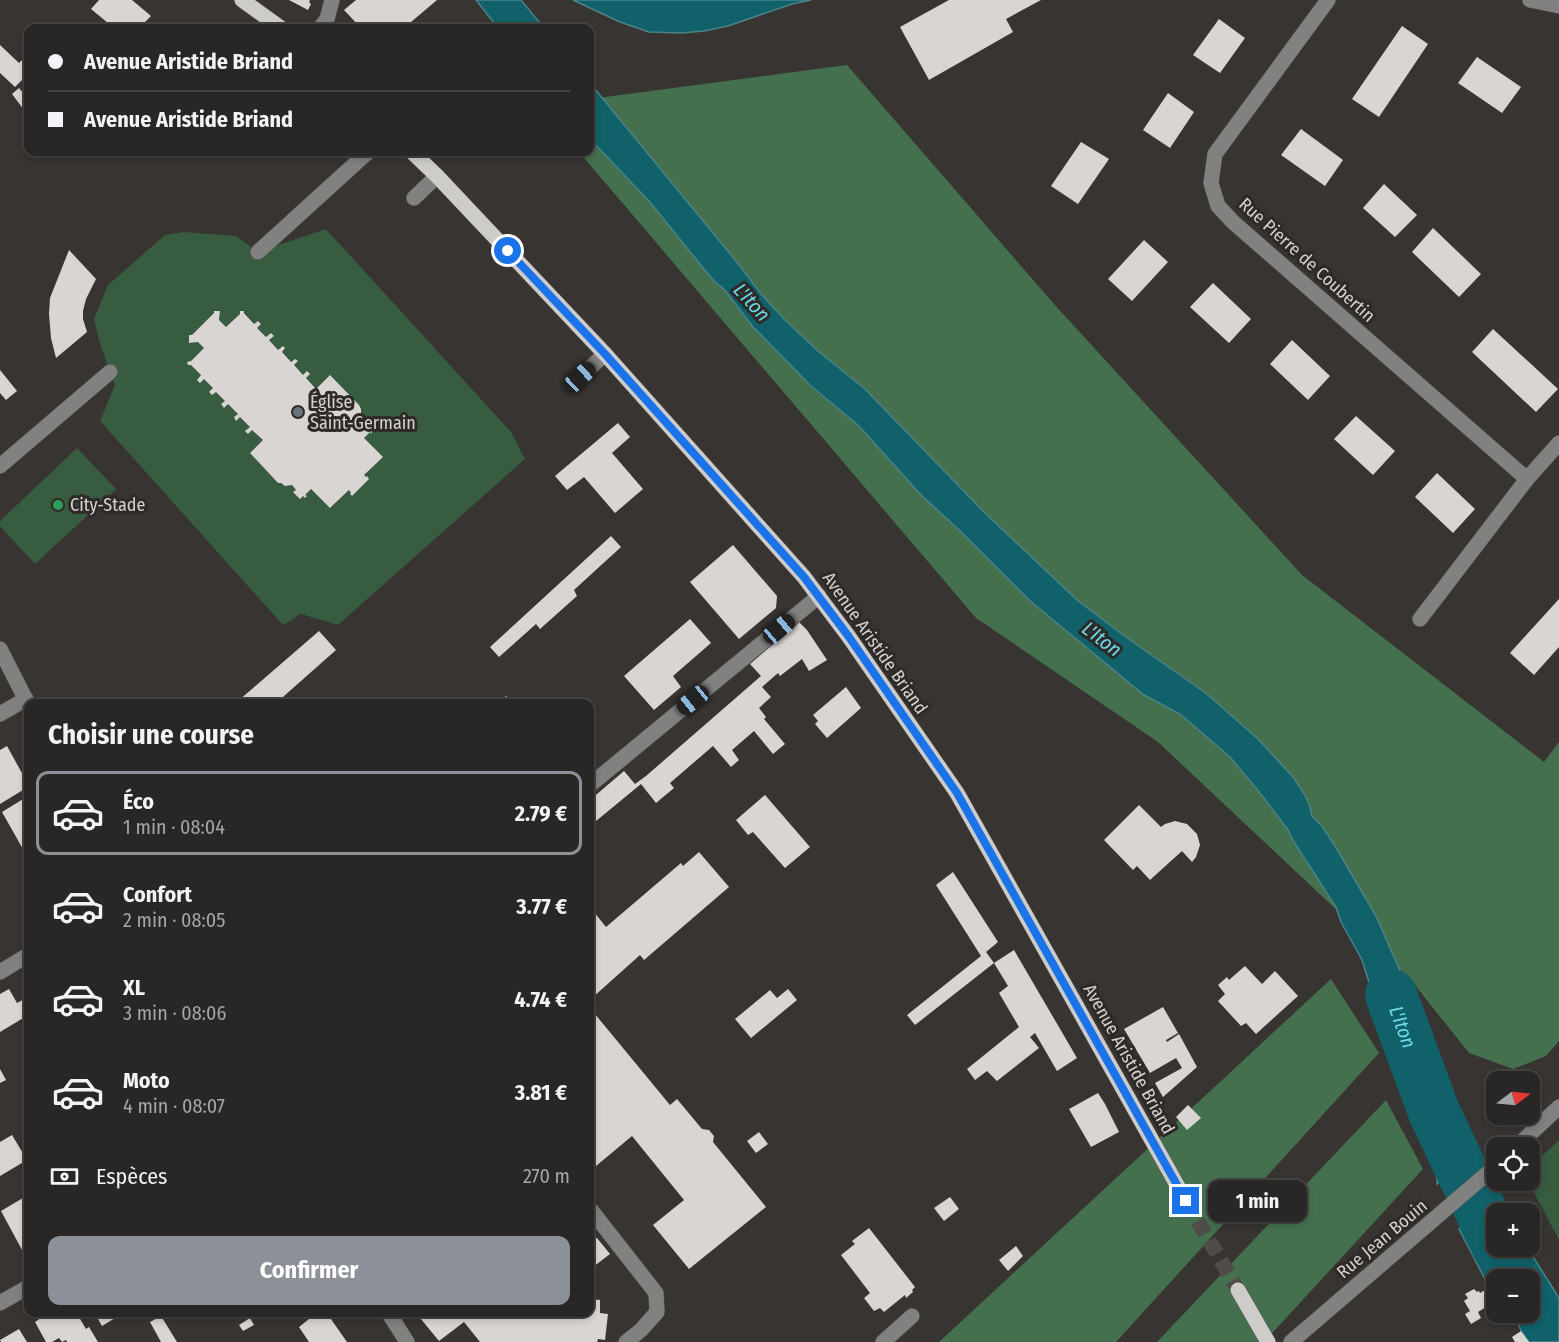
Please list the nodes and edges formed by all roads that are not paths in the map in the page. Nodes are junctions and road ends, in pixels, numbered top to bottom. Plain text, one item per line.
1 (242, 0) edge
2 (332, 0) edge
3 (1328, 0) edge
4 (1530, 0) edge
5 (1559, 6) edge
6 (275, 24) edge
7 (323, 24) edge
8 (364, 156) edge
9 (416, 156) edge
10 (437, 176) junction
11 (414, 198) dead end
12 (258, 252) dead end
13 (605, 354) junction
14 (110, 372) dead end
15 (580, 377) dead end
16 (1559, 442) edge
17 (0, 466) edge
18 (1527, 479) junction
19 (819, 596) junction
20 (1420, 619) dead end
21 (0, 649) edge
22 (25, 699) edge
23 (24, 703) edge
24 (0, 714) edge
25 (594, 782) edge
26 (24, 957) edge
27 (0, 972) edge
28 (1559, 1107) edge
29 (1527, 1137) edge
30 (1486, 1175) edge
31 (1186, 1201) tunnel mouth
32 (594, 1214) edge
33 (24, 1289) edge
34 (1238, 1290) tunnel mouth
35 (0, 1303) edge
36 (912, 1316) dead end
37 (391, 1317) edge
38 (407, 1342) edge
39 (626, 1342) edge
40 (883, 1342) edge
41 (1268, 1342) edge
42 (1291, 1342) edge

1 - 6 main road
2 - 7 street
3 - 18 street, Rue Pierre de Coubertin
4 - 5 street
8 - 12 street
9 - 10 main road, Avenue Aristide Briand
10 - 11 street
10 - 13 main road, Avenue Aristide Briand
13 - 15 street
13 - 19 main road, Avenue Aristide Briand
14 - 17 street
16 - 18 street
18 - 20 street
19 - 25 street
19 - 31 main road, Avenue Aristide Briand
21 - 22 street
23 - 24 street
26 - 27 street
28 - 29 street
30 - 42 street, Rue Jean Bouin
32 - 39 street
33 - 35 street
34 - 41 main road
36 - 40 street
37 - 38 street

